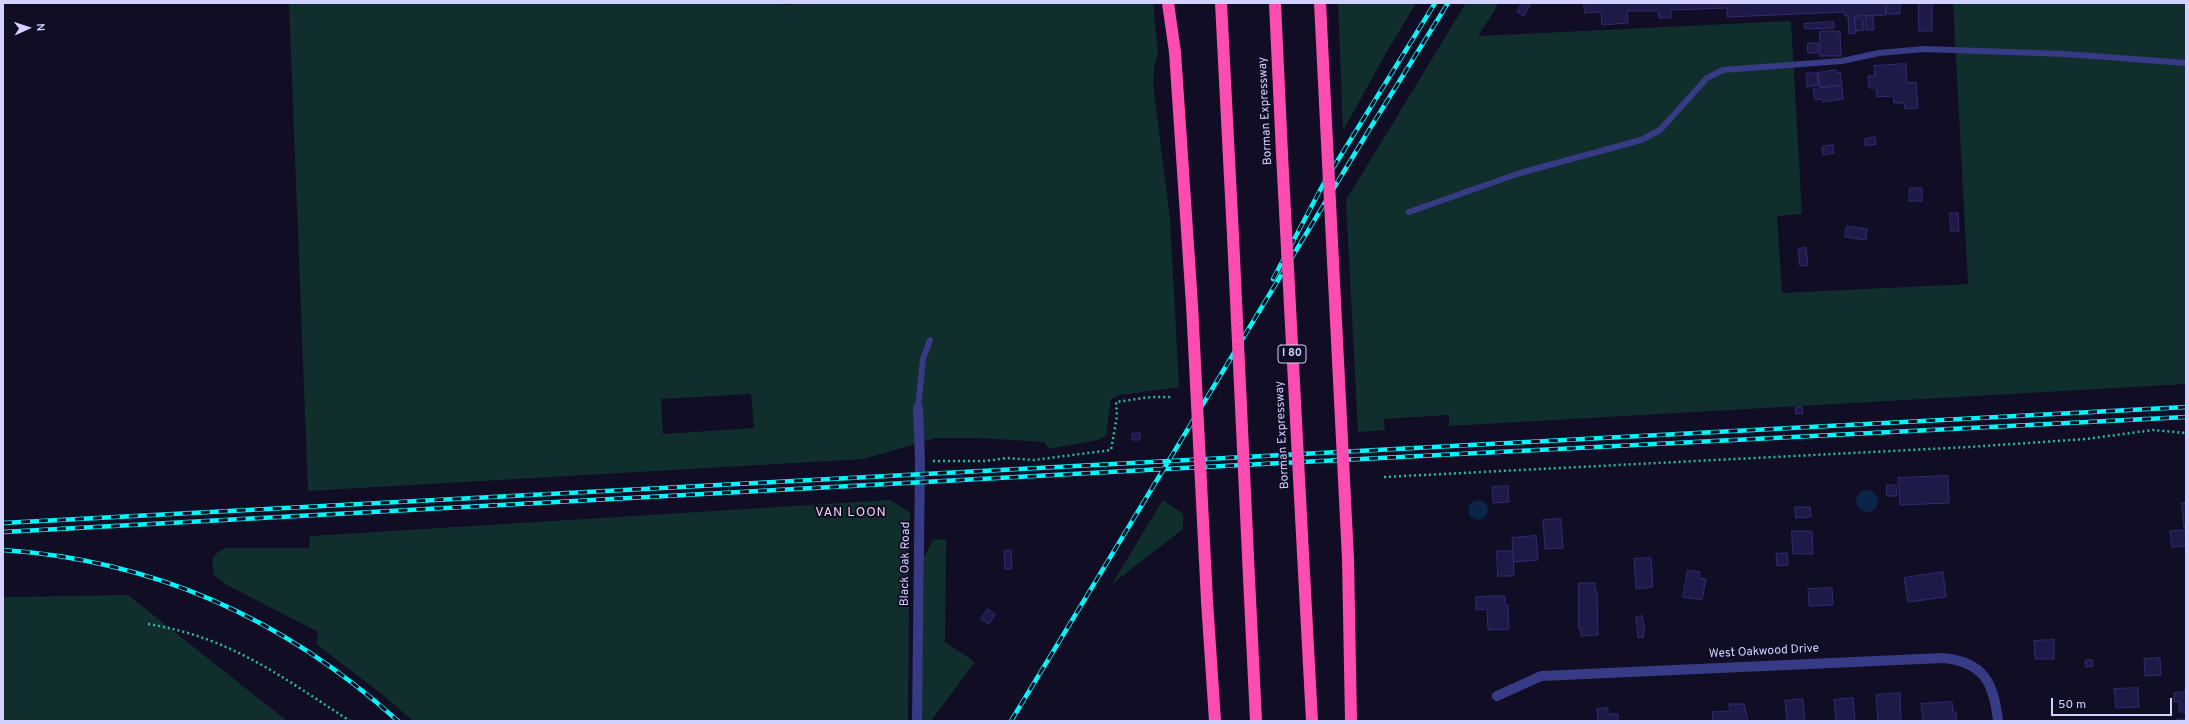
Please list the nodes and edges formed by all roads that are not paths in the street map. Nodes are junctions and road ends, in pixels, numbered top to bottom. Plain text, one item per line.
1 (1168, 3) edge
2 (1174, 3) edge
3 (1221, 3) edge
4 (1275, 3) edge
5 (1320, 3) edge
6 (1175, 52) junction
7 (2186, 63) edge
8 (1409, 212) dead end
9 (930, 340) dead end
10 (918, 408) joint
11 (1497, 696) dead end
12 (917, 721) edge
13 (1215, 721) edge
14 (1256, 721) edge
15 (1312, 721) edge
16 (1352, 721) edge
17 (1998, 721) edge

1 - 6 highway
2 - 6 highway
3 - 14 highway, bridge
4 - 15 highway, Borman Expressway / I 80, bridge
5 - 16 highway, bridge
6 - 13 highway, bridge
7 - 8 lane
9 - 10 lane
10 - 12 street, Black Oak Road
11 - 17 street, West Oakwood Drive

